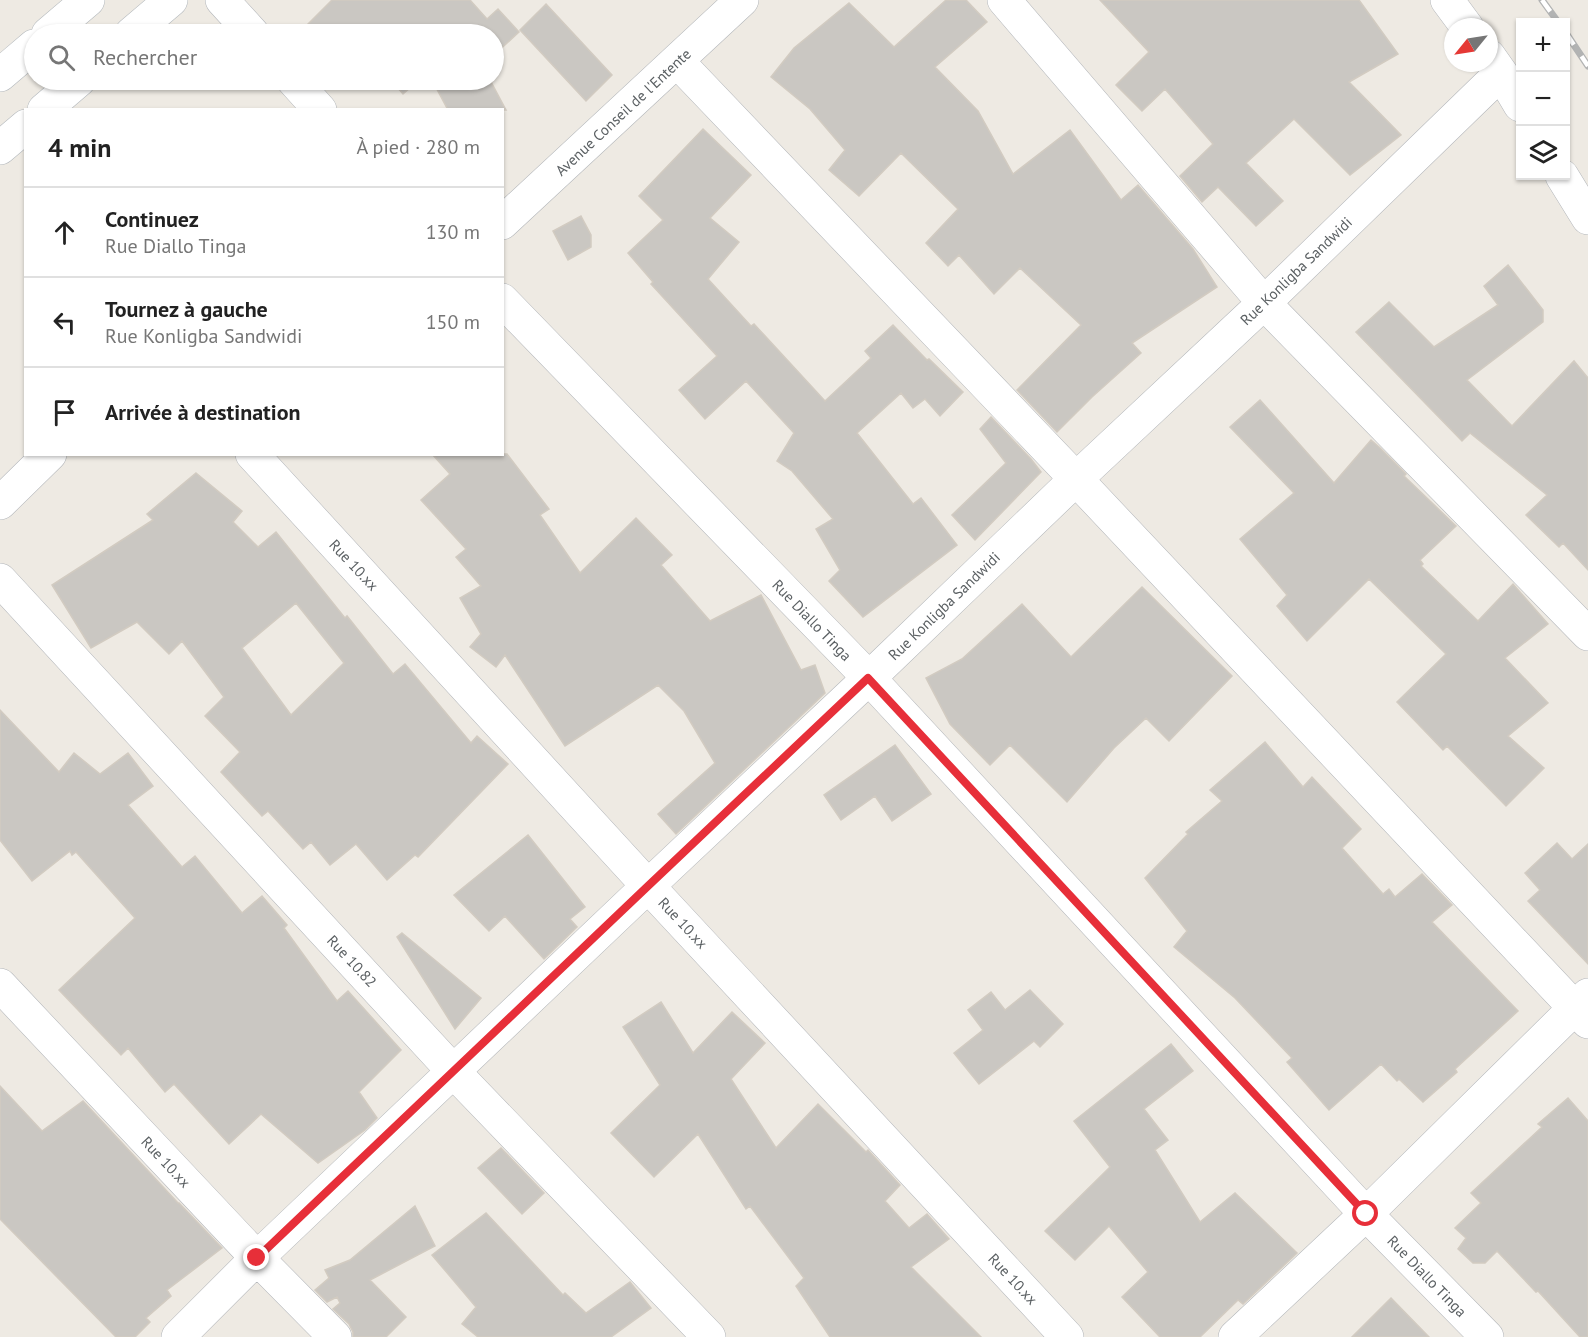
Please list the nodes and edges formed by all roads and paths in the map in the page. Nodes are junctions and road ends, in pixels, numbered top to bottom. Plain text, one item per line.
1 (88, 0) edge
2 (171, 0) edge
3 (222, 0) edge
4 (742, 0) edge
5 (1004, 0) edge
6 (1448, 0) edge
7 (1461, 18) edge
8 (60, 24) edge
9 (143, 24) edge
10 (244, 24) edge
11 (24, 55) edge
12 (677, 62) junction
13 (1498, 70) edge
14 (1488, 72) edge
15 (0, 75) edge
16 (67, 90) edge
17 (302, 90) edge
18 (1516, 97) edge
19 (46, 108) edge
20 (318, 108) edge
21 (24, 128) edge
22 (0, 148) edge
23 (1565, 180) edge
24 (1588, 218) edge
25 (504, 221) edge
26 (504, 302) edge
27 (1264, 303) junction
28 (48, 456) edge
29 (254, 456) edge
30 (1076, 479) junction
31 (0, 502) edge
32 (0, 580) edge
33 (1588, 633) edge
34 (868, 678) junction
35 (648, 886) junction
36 (0, 985) edge
37 (1584, 1008) edge
38 (453, 1071) junction
39 (1366, 1214) junction
40 (257, 1258) junction
41 (178, 1337) edge
42 (335, 1337) edge
43 (708, 1337) edge
44 (1067, 1337) edge
45 (1235, 1337) edge
46 (1487, 1337) edge

1 - 8 street
2 - 9 street
3 - 10 street
4 - 12 street, Avenue Conseil de l'Entente
5 - 27 street
6 - 7 street
11 - 15 street
12 - 25 street, Avenue Conseil de l'Entente
12 - 30 street
13 - 18 street
14 - 27 street, Rue Konligba Sandwidi
16 - 19 street
17 - 20 street
21 - 22 street
23 - 24 street
26 - 34 street, Rue Diallo Tinga
27 - 30 street, Rue Konligba Sandwidi
27 - 33 street
28 - 31 street
29 - 35 street, Rue 10.xx
30 - 34 street, Rue Konligba Sandwidi
30 - 37 street
32 - 38 street, Rue 10.82
34 - 35 street, Rue Konligba Sandwidi
34 - 39 street, Rue Diallo Tinga
35 - 38 street, Rue Konligba Sandwidi
35 - 44 street, Rue 10.xx
36 - 40 street, Rue 10.xx
37 - 39 street
38 - 40 street, Rue Konligba Sandwidi
38 - 43 street, Rue 10.82
39 - 45 street
39 - 46 street, Rue Diallo Tinga
40 - 41 street, Rue Konligba Sandwidi
40 - 42 street, Rue 10.xx

